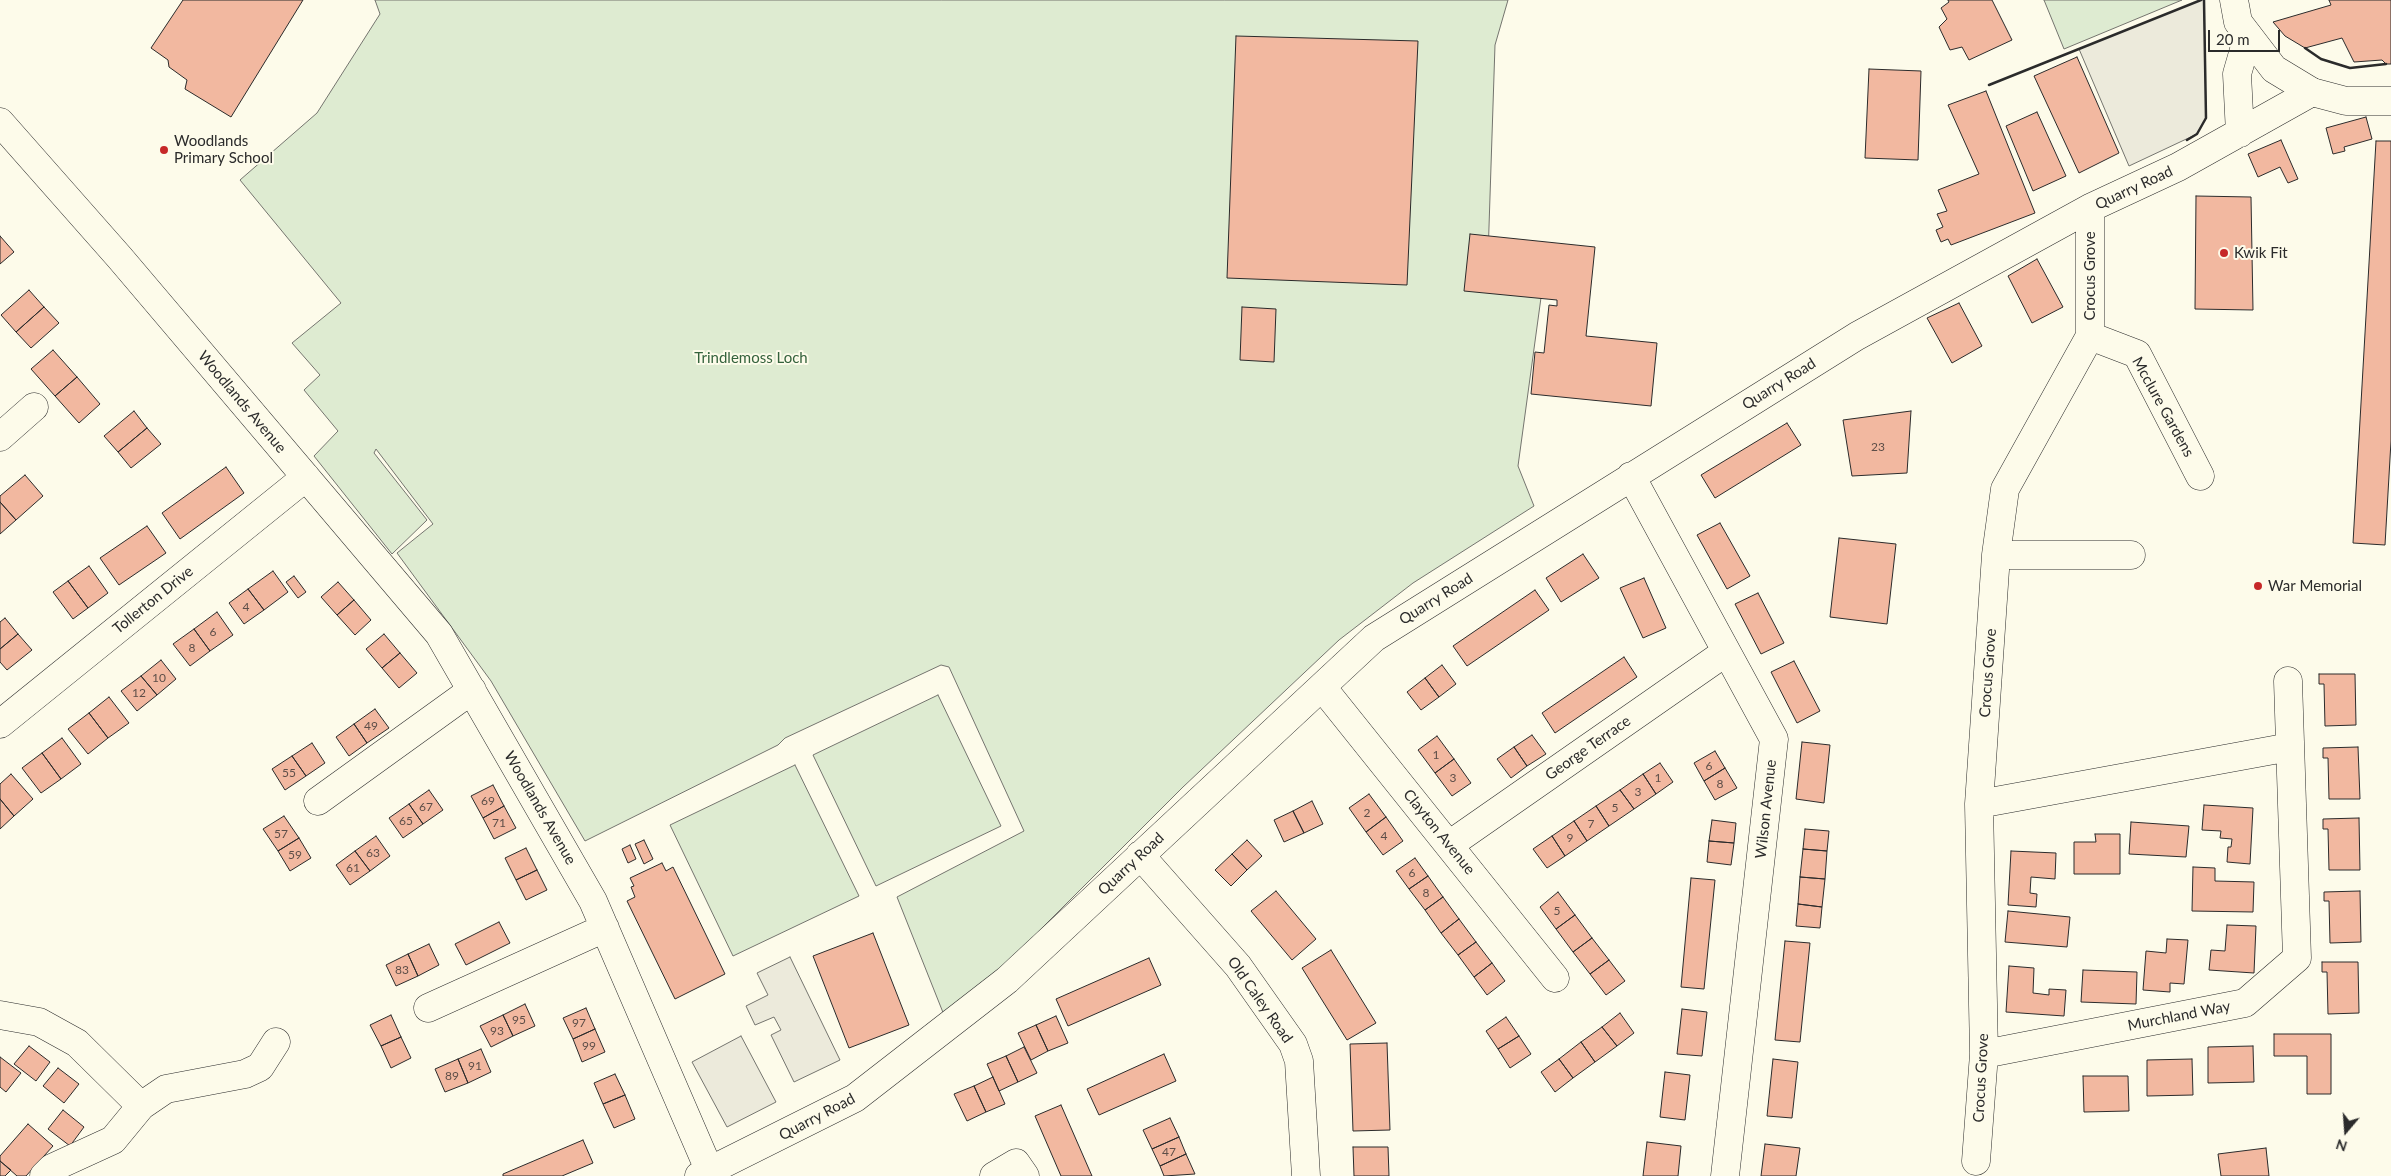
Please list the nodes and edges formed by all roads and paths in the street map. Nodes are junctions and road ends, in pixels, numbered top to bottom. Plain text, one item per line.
1 (2234, 0) edge
2 (2248, 36) junction
3 (2312, 92) junction
4 (2391, 101) edge
5 (2240, 133) junction
6 (4, 136) edge
7 (2090, 208) junction
8 (2090, 336) junction
9 (34, 407) dead end
10 (0, 437) edge
11 (1631, 476) junction
12 (2200, 476) dead end
13 (306, 477) junction
14 (1996, 555) junction
15 (2132, 556) dead end
16 (1726, 652) junction
17 (2288, 681) dead end
18 (1322, 686) junction
19 (472, 690) junction
20 (1, 722) edge
21 (2290, 747) junction
22 (318, 801) dead end
23 (1979, 804) junction
24 (1449, 845) junction
25 (1140, 855) junction
26 (605, 928) junction
27 (1555, 978) dead end
28 (428, 1008) dead end
29 (0, 1015) edge
30 (276, 1042) dead end
31 (1984, 1054) junction
32 (141, 1106) junction
33 (1976, 1161) dead end
34 (705, 1174) edge
35 (44, 1176) edge
36 (994, 1176) edge
37 (1025, 1176) edge
38 (1306, 1176) edge
39 (1724, 1176) edge

1 - 2 street
2 - 3 street
2 - 5 street
3 - 4 street
3 - 5 street, Quarry Road
5 - 7 street, Quarry Road
6 - 13 street, Woodlands Avenue
7 - 8 street, Crocus Grove
7 - 11 street, Quarry Road
8 - 12 street, Mcclure Gardens
8 - 14 street, Crocus Grove
9 - 10 street
11 - 16 street, Wilson Avenue
11 - 18 street, Quarry Road
13 - 19 street, Woodlands Avenue
13 - 20 street, Tollerton Drive
14 - 15 street
14 - 23 street, Crocus Grove
16 - 24 street, George Terrace
16 - 39 street, Wilson Avenue
17 - 21 street, Murchland Way
18 - 24 street, Clayton Avenue
18 - 25 street, Quarry Road
19 - 22 street
19 - 26 street, Woodlands Avenue
21 - 23 street
21 - 31 street, Murchland Way
23 - 31 street, Crocus Grove
24 - 27 street, Clayton Avenue
25 - 34 street, Quarry Road
25 - 38 street, Old Caley Road
26 - 28 street
26 - 34 street, Woodlands Avenue
29 - 32 street
30 - 32 street
31 - 33 street, Crocus Grove
32 - 35 street
36 - 37 street

